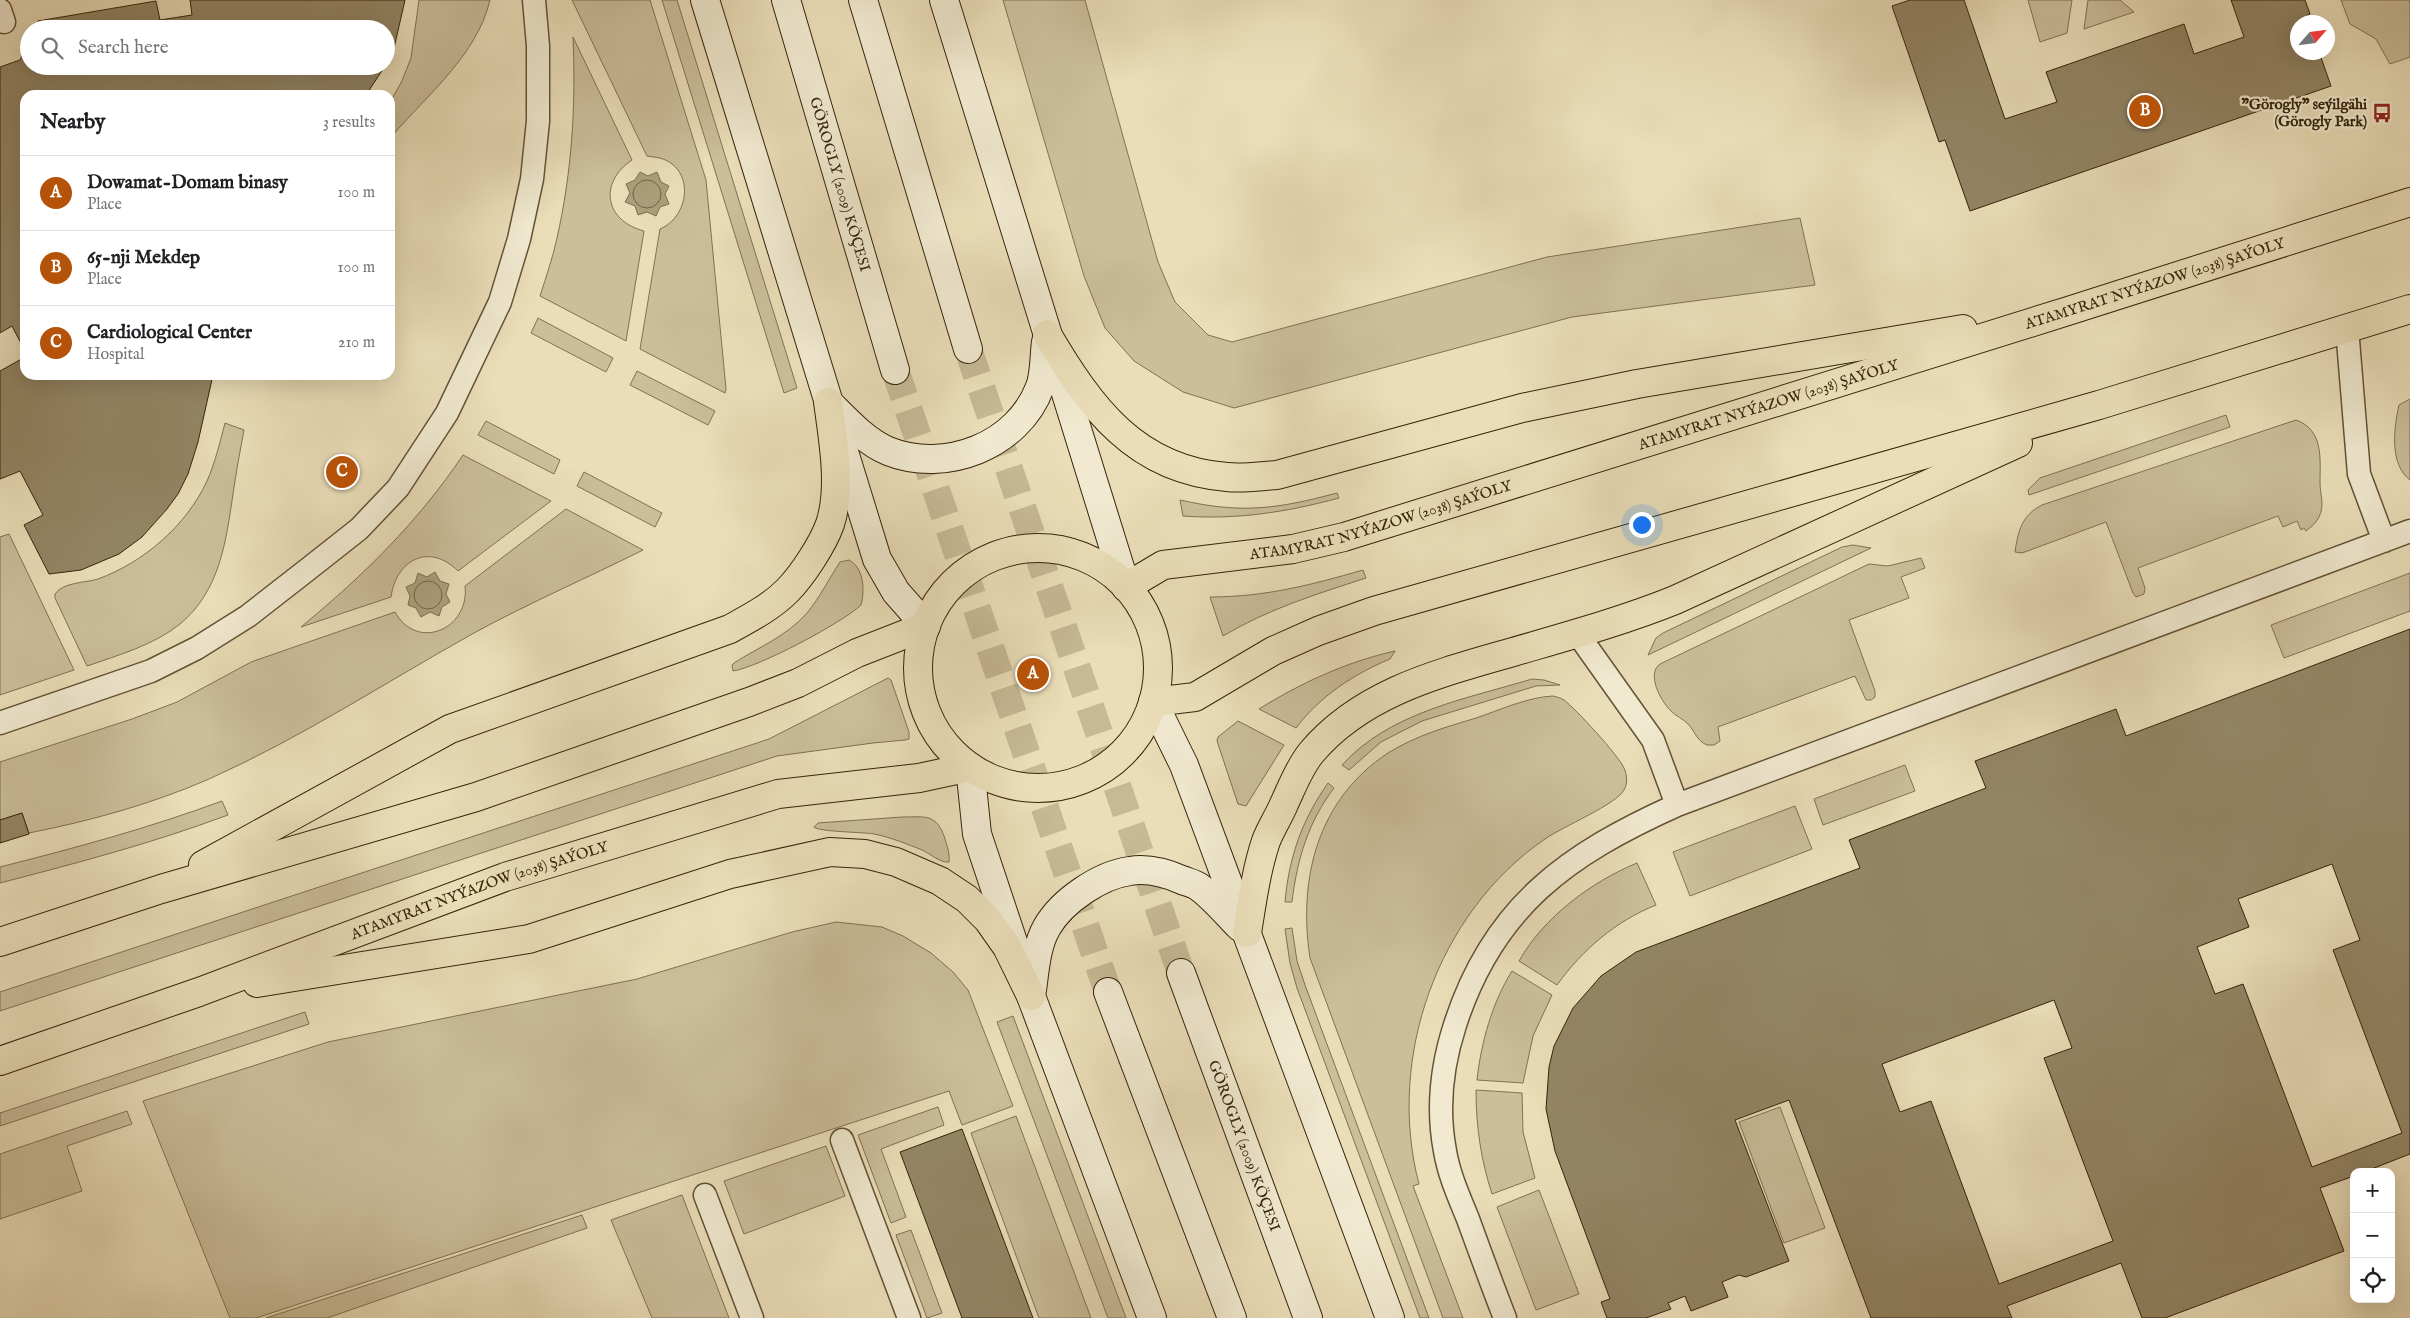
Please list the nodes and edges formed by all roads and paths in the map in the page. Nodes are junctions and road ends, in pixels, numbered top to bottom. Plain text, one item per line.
1 (534, 0) edge
2 (705, 0) edge
3 (786, 0) edge
4 (862, 0) edge
5 (944, 0) edge
6 (2410, 202) edge
7 (2410, 308) edge
8 (2068, 311) junction
9 (2347, 328) junction
10 (1047, 334) junction
11 (968, 348) tunnel mouth
12 (895, 370) tunnel mouth
13 (828, 402) junction
14 (2099, 405) junction
15 (2410, 531) edge
16 (2384, 541) junction
17 (1126, 587) junction
18 (926, 626) junction
19 (1577, 633) junction
20 (1153, 702) junction
21 (0, 723) edge
22 (970, 767) junction
23 (1677, 805) junction
24 (161, 889) junction
25 (1247, 933) junction
26 (0, 942) edge
27 (1181, 973) tunnel mouth
28 (199, 992) junction
29 (1108, 992) tunnel mouth
30 (1031, 996) junction
31 (0, 1061) edge
32 (842, 1140) dead end
33 (705, 1195) dead end
34 (752, 1318) edge
35 (909, 1318) edge
36 (1152, 1318) edge
37 (1232, 1318) edge
38 (1308, 1318) edge
39 (1390, 1318) edge
40 (1505, 1318) edge

1 - 21 lane
2 - 13 main road
3 - 12 main road, GÖROGLY (2009) KÖÇESI
4 - 11 main road
5 - 10 main road
6 - 8 main road, ATAMYRAT NYÝAZOW (2038) ŞAÝOLY
7 - 9 main road
8 - 10 main road
8 - 17 main road, ATAMYRAT NYÝAZOW (2038) ŞAÝOLY
9 - 14 main road
9 - 16 lane
10 - 13 main road
10 - 17 main road
13 - 18 main road
13 - 24 main road
14 - 19 main road
14 - 20 main road
15 - 16 lane
16 - 23 lane
17 - 18 main road
17 - 20 main road
18 - 22 main road
18 - 24 main road
19 - 23 lane
19 - 25 main road
20 - 22 main road
20 - 25 main road
22 - 28 main road, ATAMYRAT NYÝAZOW (2038) ŞAÝOLY
22 - 30 main road
23 - 40 lane
24 - 26 main road
25 - 30 main road
25 - 39 main road
27 - 38 main road, GÖROGLY (2009) KÖÇESI
28 - 30 main road
28 - 31 main road, ATAMYRAT NYÝAZOW (2038) ŞAÝOLY
29 - 37 main road
30 - 36 main road
32 - 35 lane
33 - 34 lane

